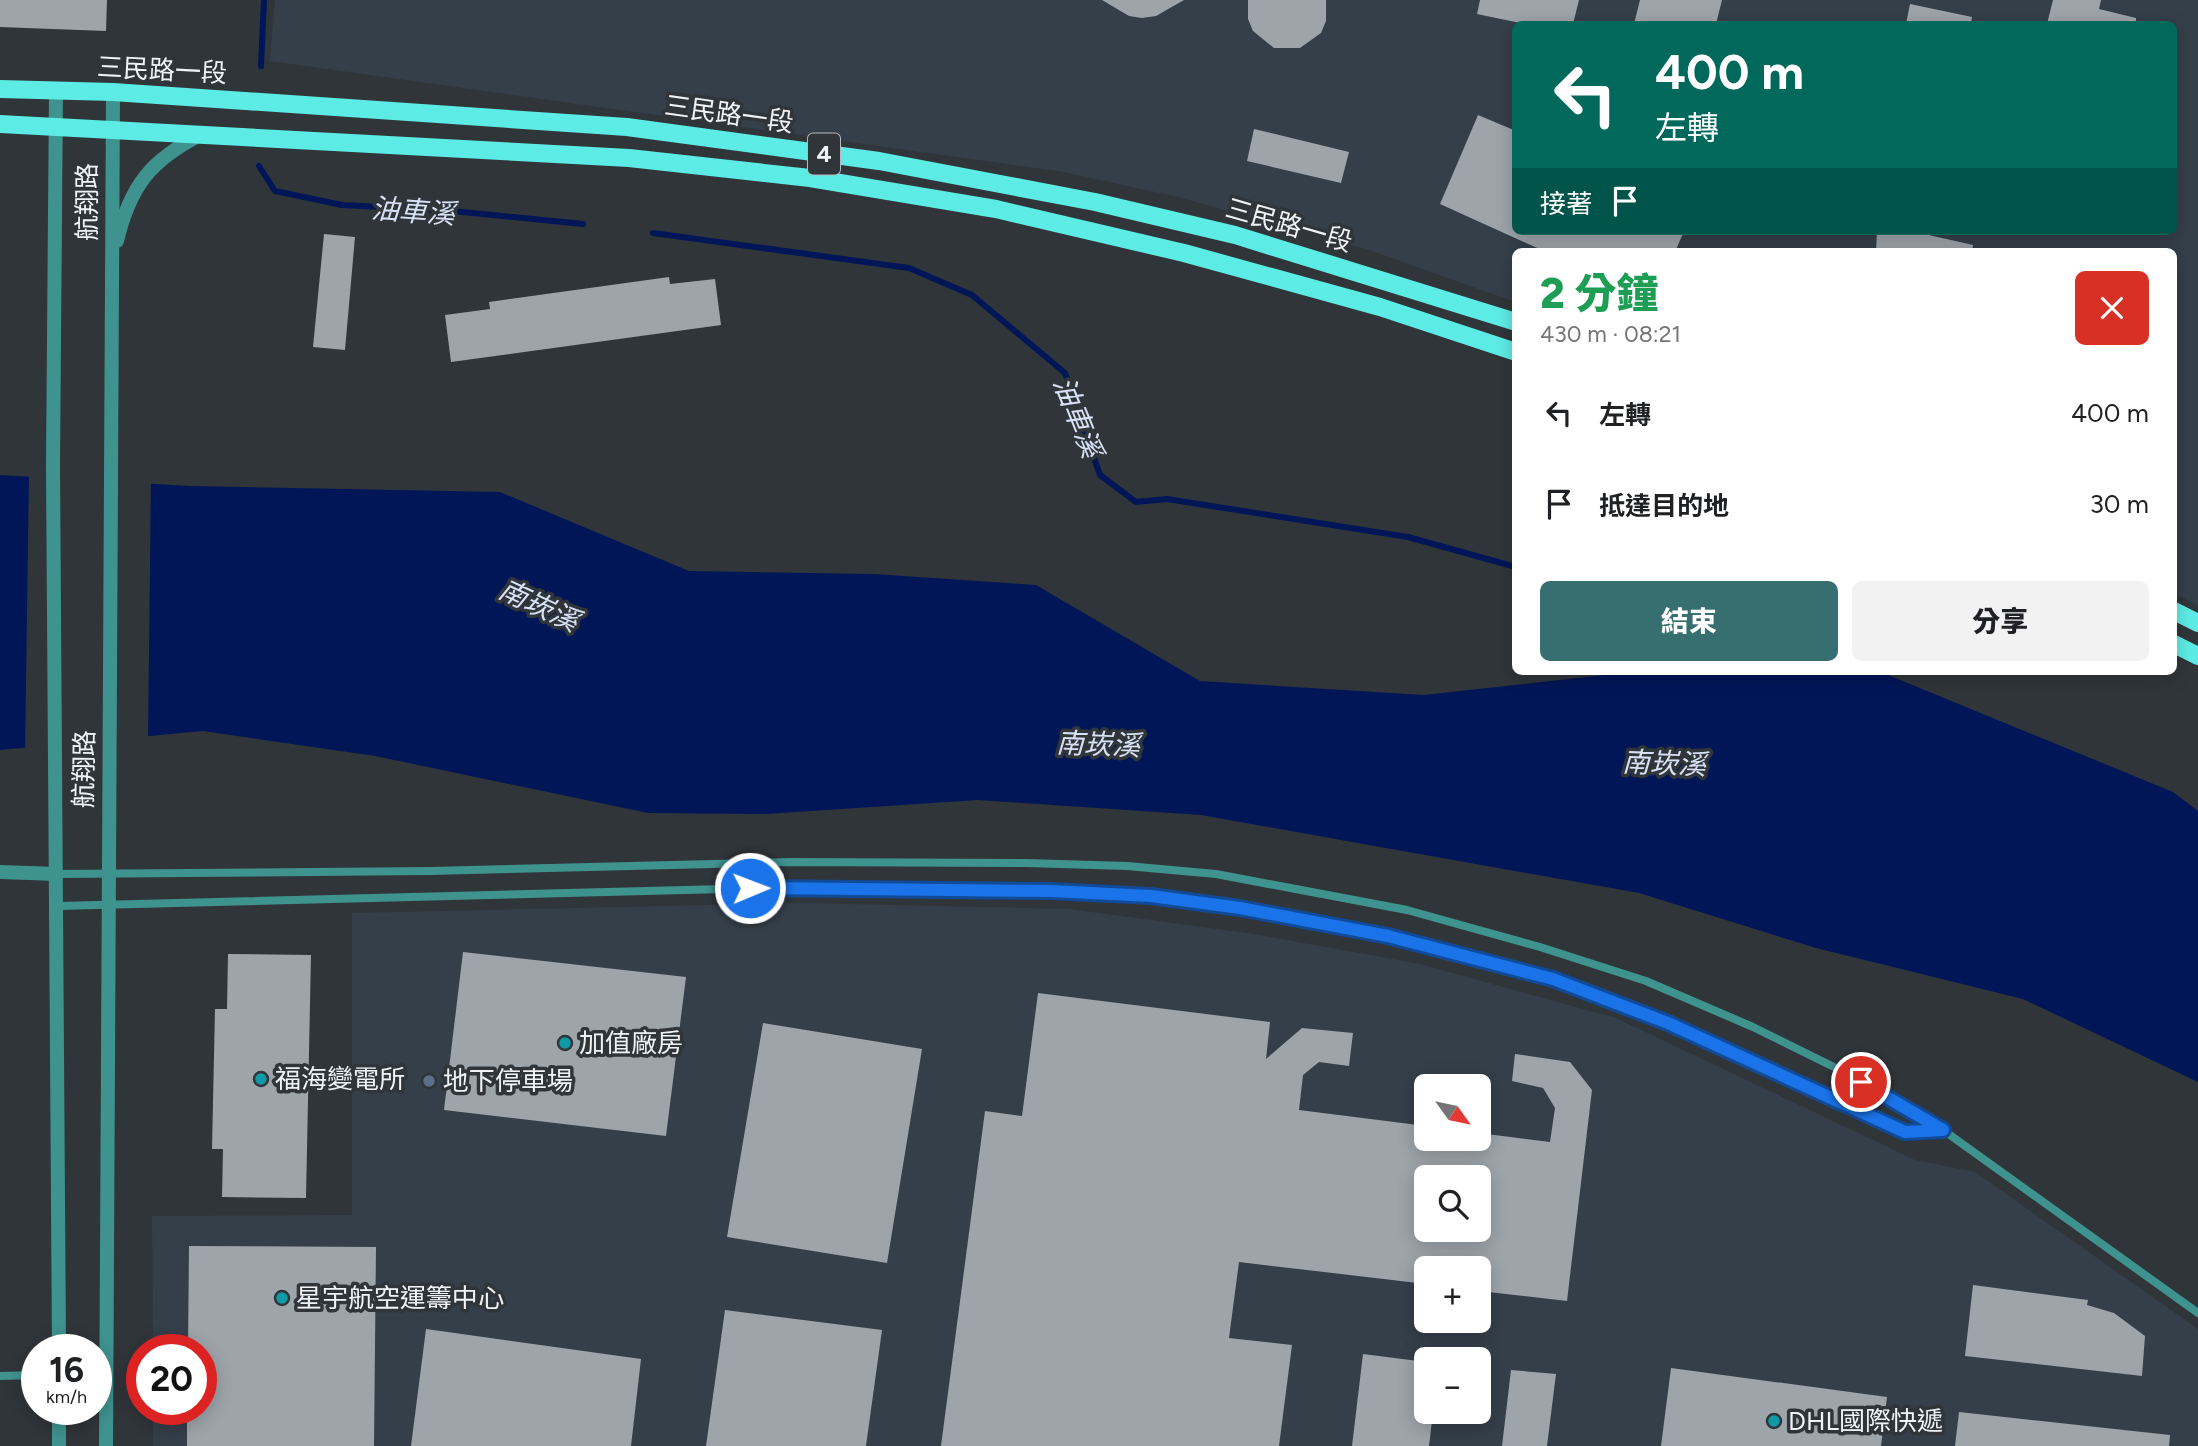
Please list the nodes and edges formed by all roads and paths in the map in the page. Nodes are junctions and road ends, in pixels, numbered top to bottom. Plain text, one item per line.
1 (0, 89) edge
2 (56, 90) junction
3 (113, 92) junction
4 (0, 124) edge
5 (54, 126) junction
6 (111, 129) junction
7 (203, 133) junction
8 (112, 262) junction
9 (1512, 321) edge
10 (1512, 351) edge
11 (2177, 612) edge
12 (2198, 623) edge
13 (2177, 646) edge
14 (2198, 656) edge
15 (0, 872) edge
16 (57, 874) junction
17 (107, 875) junction
18 (108, 903) junction
19 (57, 906) junction
20 (1943, 1130) junction
21 (2198, 1313) edge
22 (59, 1334) edge
23 (21, 1375) edge
24 (0, 1376) edge
25 (59, 1425) edge
26 (59, 1446) edge
27 (106, 1446) edge

1 - 2 main road, 三民路一段 / 4
2 - 3 main road, 三民路一段 / 4
2 - 5 street, 航翔路
3 - 6 street, 航翔路
3 - 9 main road, 三民路一段 / 4
4 - 5 main road, 三民路一段 / 4
5 - 6 main road, 三民路一段 / 4
5 - 16 street, 航翔路
6 - 7 main road, 三民路一段 / 4
6 - 8 street, 航翔路
7 - 8 street
7 - 10 main road, 三民路一段 / 4
8 - 17 street, 航翔路
11 - 12 main road
13 - 14 main road
15 - 16 street
16 - 17 lane
16 - 19 street, 航翔路
17 - 18 street, 航翔路
17 - 20 lane
18 - 19 lane
18 - 20 lane
18 - 27 street, 航翔路
19 - 22 street, 航翔路
20 - 21 lane
23 - 24 lane
25 - 26 street

